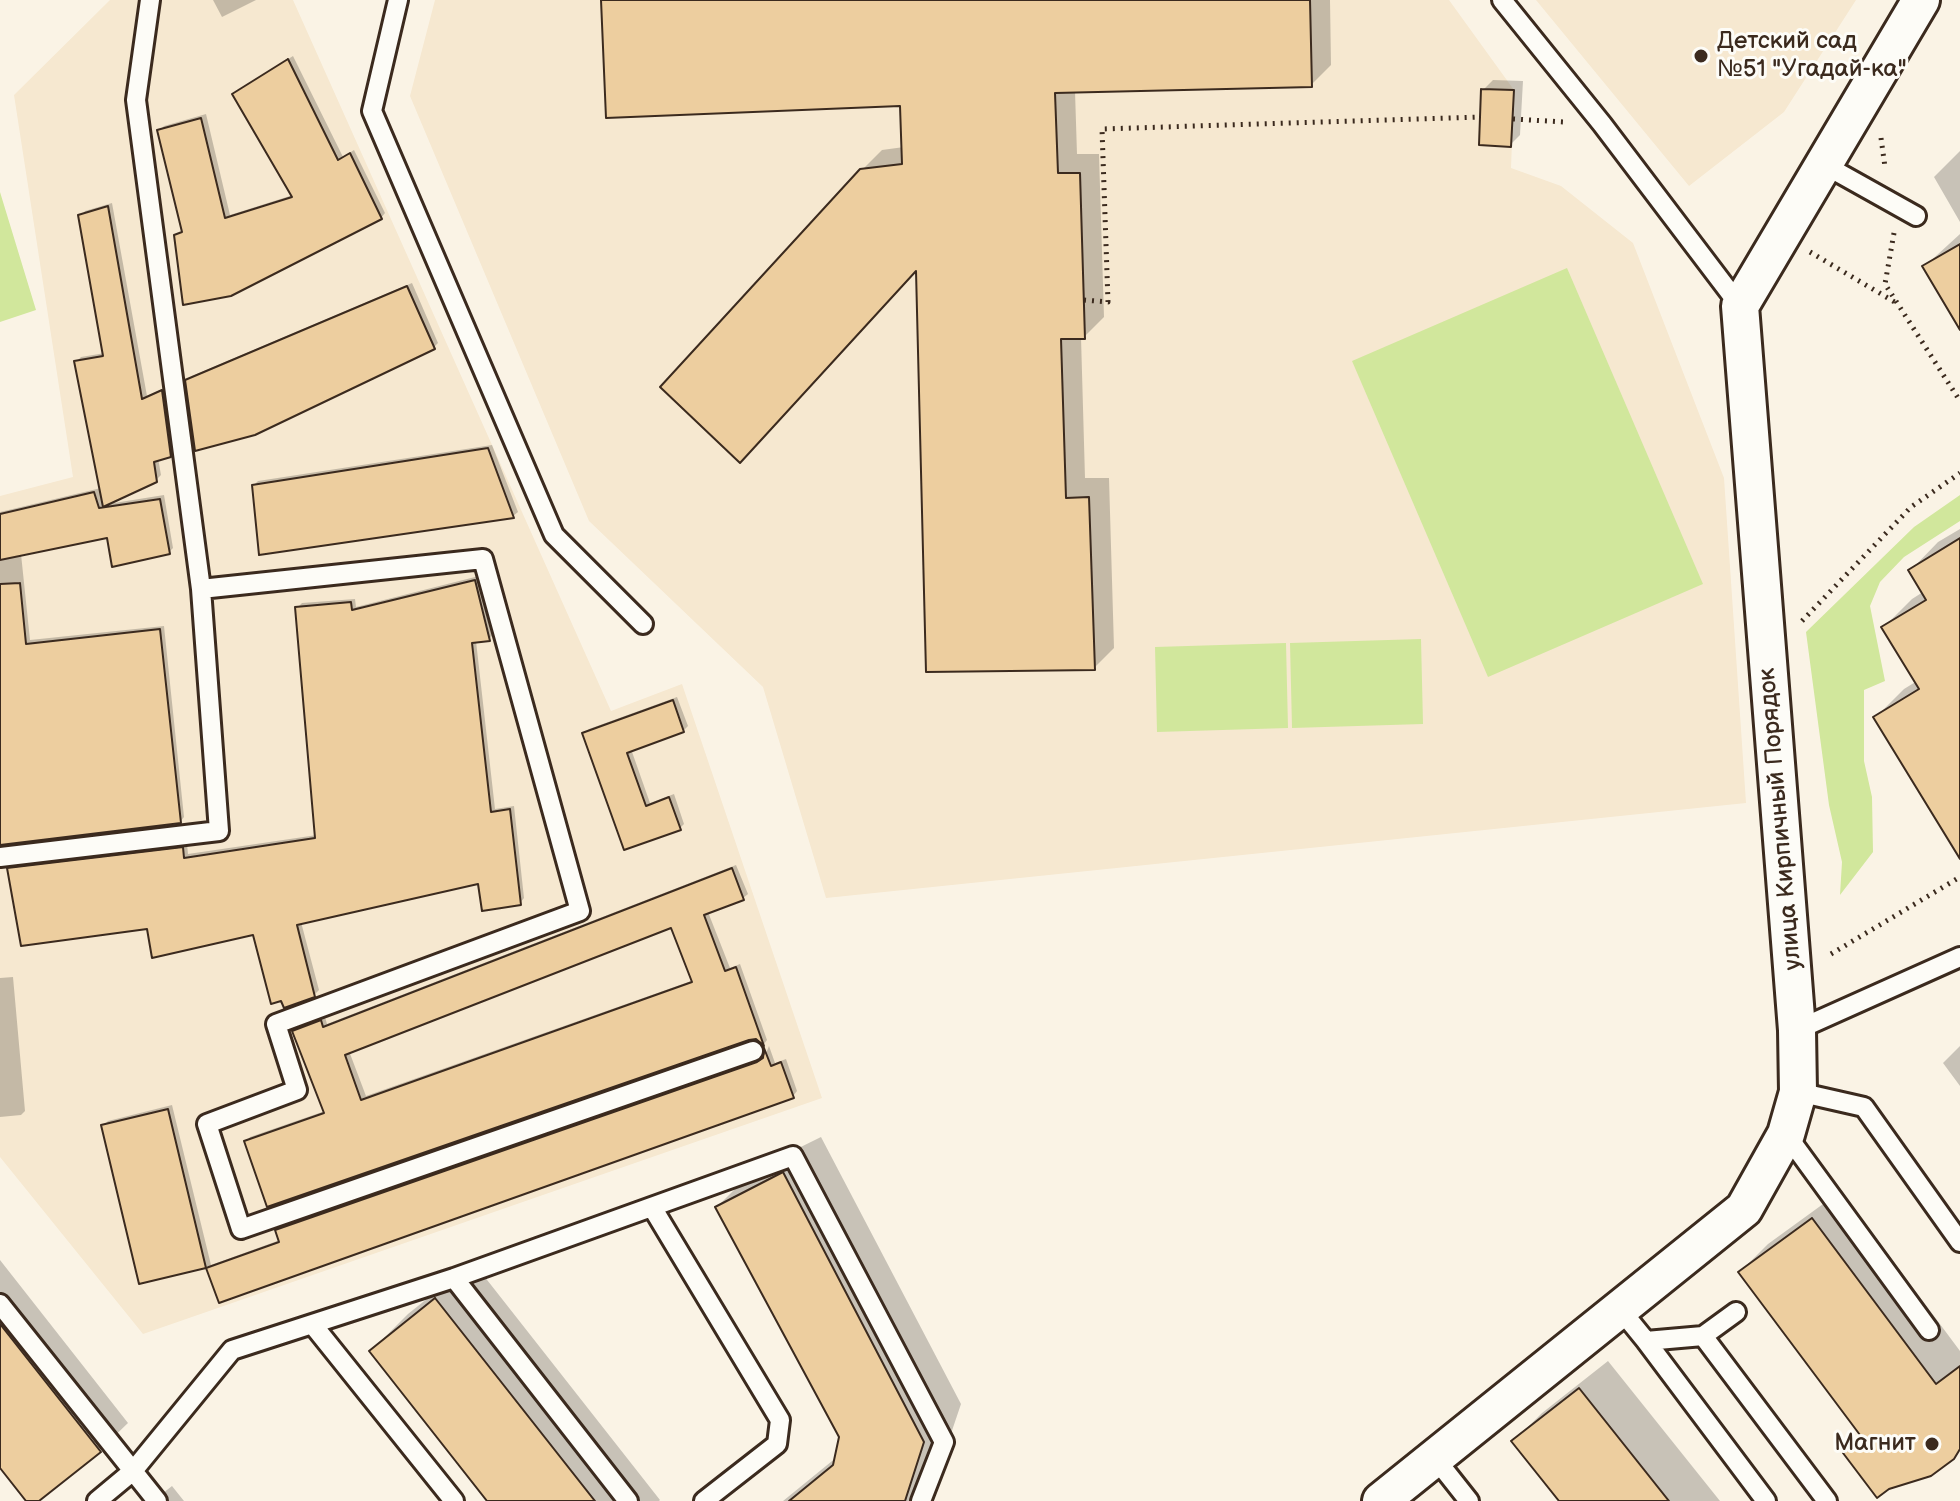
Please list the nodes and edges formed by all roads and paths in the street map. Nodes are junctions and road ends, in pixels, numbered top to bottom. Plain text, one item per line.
1 (150, 0) edge
2 (398, 0) edge
3 (1502, 0) edge
4 (1921, 0) edge
5 (1480, 117) dead end
6 (1513, 119) dead end
7 (1602, 124) junction
8 (1880, 128) dead end
9 (1823, 164) junction
10 (1890, 203) junction
11 (1916, 216) dead end
12 (1782, 236) junction
13 (1084, 300) dead end
14 (1898, 304) junction
15 (1740, 306) junction
16 (1960, 401) edge
17 (1960, 473) edge
18 (201, 589) junction
19 (643, 624) dead end
20 (1795, 627) dead end
21 (0, 857) edge
22 (1960, 877) edge
23 (1831, 954) dead end
24 (1960, 957) edge
25 (1797, 1030) junction
26 (753, 1051) dead end
27 (1798, 1092) junction
28 (1786, 1134) junction
29 (652, 1207) junction
30 (1960, 1242) edge
31 (454, 1278) junction
32 (0, 1304) edge
33 (1620, 1309) junction
34 (1736, 1312) dead end
35 (313, 1325) junction
36 (1929, 1330) dead end
37 (1703, 1336) junction
38 (1646, 1341) junction
39 (1435, 1458) junction
40 (133, 1471) junction
41 (97, 1501) edge
42 (157, 1501) edge
43 (454, 1501) edge
44 (628, 1501) edge
45 (704, 1501) edge
46 (921, 1501) edge
47 (1381, 1501) edge
48 (1469, 1501) edge
49 (1766, 1501) edge
50 (1827, 1501) edge

1 - 18 lane
2 - 19 lane
3 - 7 lane
4 - 9 street
5 - 13 path
6 - 7 path
7 - 15 lane
8 - 10 path
9 - 10 lane
9 - 12 street
10 - 11 lane
10 - 14 path
12 - 14 path
12 - 15 street
14 - 16 path
15 - 25 street, улица Кирпичный Порядок
17 - 20 path
18 - 21 lane
18 - 26 lane
22 - 23 path
24 - 25 lane
25 - 27 street, улица Кирпичный Порядок
27 - 28 street, улица Кирпичный Порядок
27 - 30 lane
28 - 33 street, улица Кирпичный Порядок
28 - 36 lane
29 - 31 lane
29 - 45 lane
29 - 46 lane
31 - 35 lane
31 - 44 lane
32 - 40 lane
33 - 38 lane
33 - 39 street, улица Кирпичный Порядок
34 - 37 lane
35 - 40 lane
35 - 43 lane
37 - 38 lane
37 - 50 lane
38 - 49 lane
39 - 47 street, улица Кирпичный Порядок
39 - 48 lane
40 - 41 lane
40 - 42 lane

